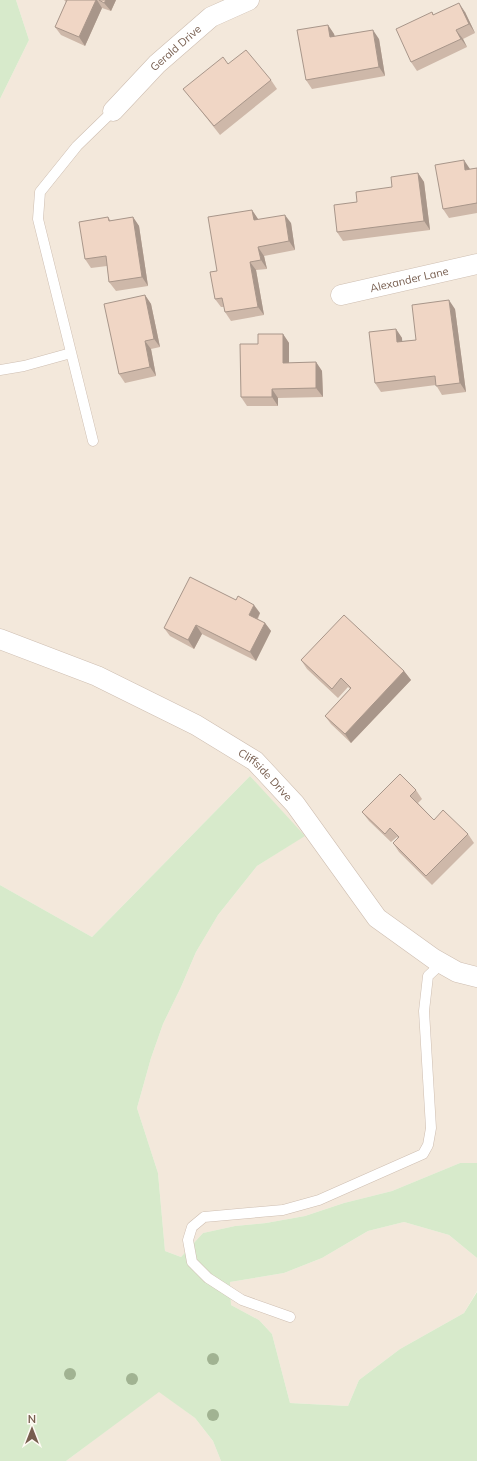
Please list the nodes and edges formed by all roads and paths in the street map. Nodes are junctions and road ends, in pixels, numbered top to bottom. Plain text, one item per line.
1 (249, 0) edge
2 (113, 111) joint
3 (477, 264) edge
4 (341, 295) dead end
5 (71, 353) junction
6 (0, 370) edge
7 (93, 441) dead end
8 (0, 639) edge
9 (442, 963) junction
10 (477, 977) edge
11 (290, 1317) dead end

1 - 2 street, Gerald Drive
2 - 5 lane
3 - 4 street, Alexander Lane
5 - 6 lane
5 - 7 lane
8 - 9 street, Cliffside Drive
9 - 10 street, Cliffside Drive
9 - 11 lane

